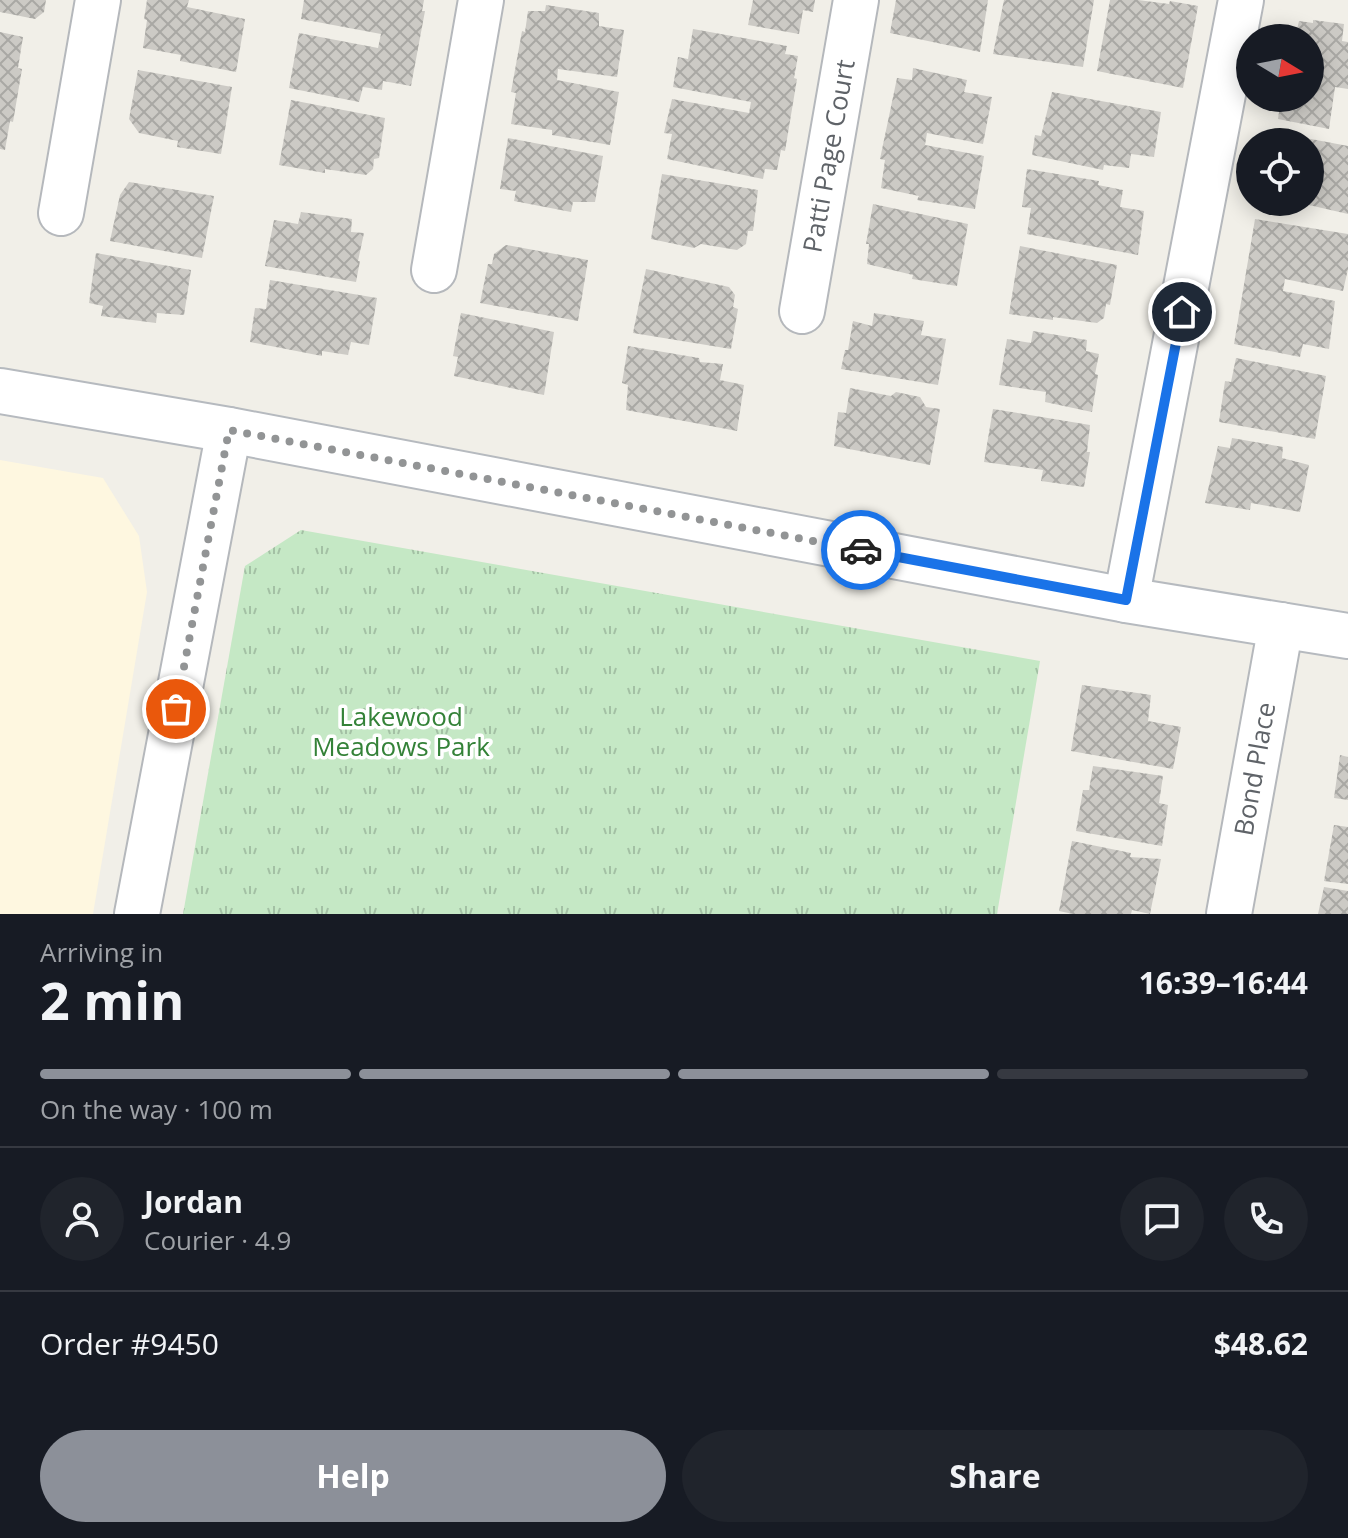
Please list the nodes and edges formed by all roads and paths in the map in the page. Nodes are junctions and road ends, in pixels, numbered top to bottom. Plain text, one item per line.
1 (98, 0) edge
2 (481, 0) edge
3 (856, 0) edge
4 (1241, 0) edge
5 (61, 213) dead end
6 (434, 270) dead end
7 (802, 311) dead end
8 (0, 391) edge
9 (229, 430) junction
10 (1126, 600) junction
11 (1281, 625) junction
12 (1348, 636) edge
13 (137, 914) edge
14 (1229, 914) edge

1 - 5 street
2 - 6 street
3 - 7 street, Patti Page Court
4 - 10 street
8 - 9 street
9 - 10 street
9 - 13 street
10 - 11 street
11 - 12 street
11 - 14 street, Bond Place

